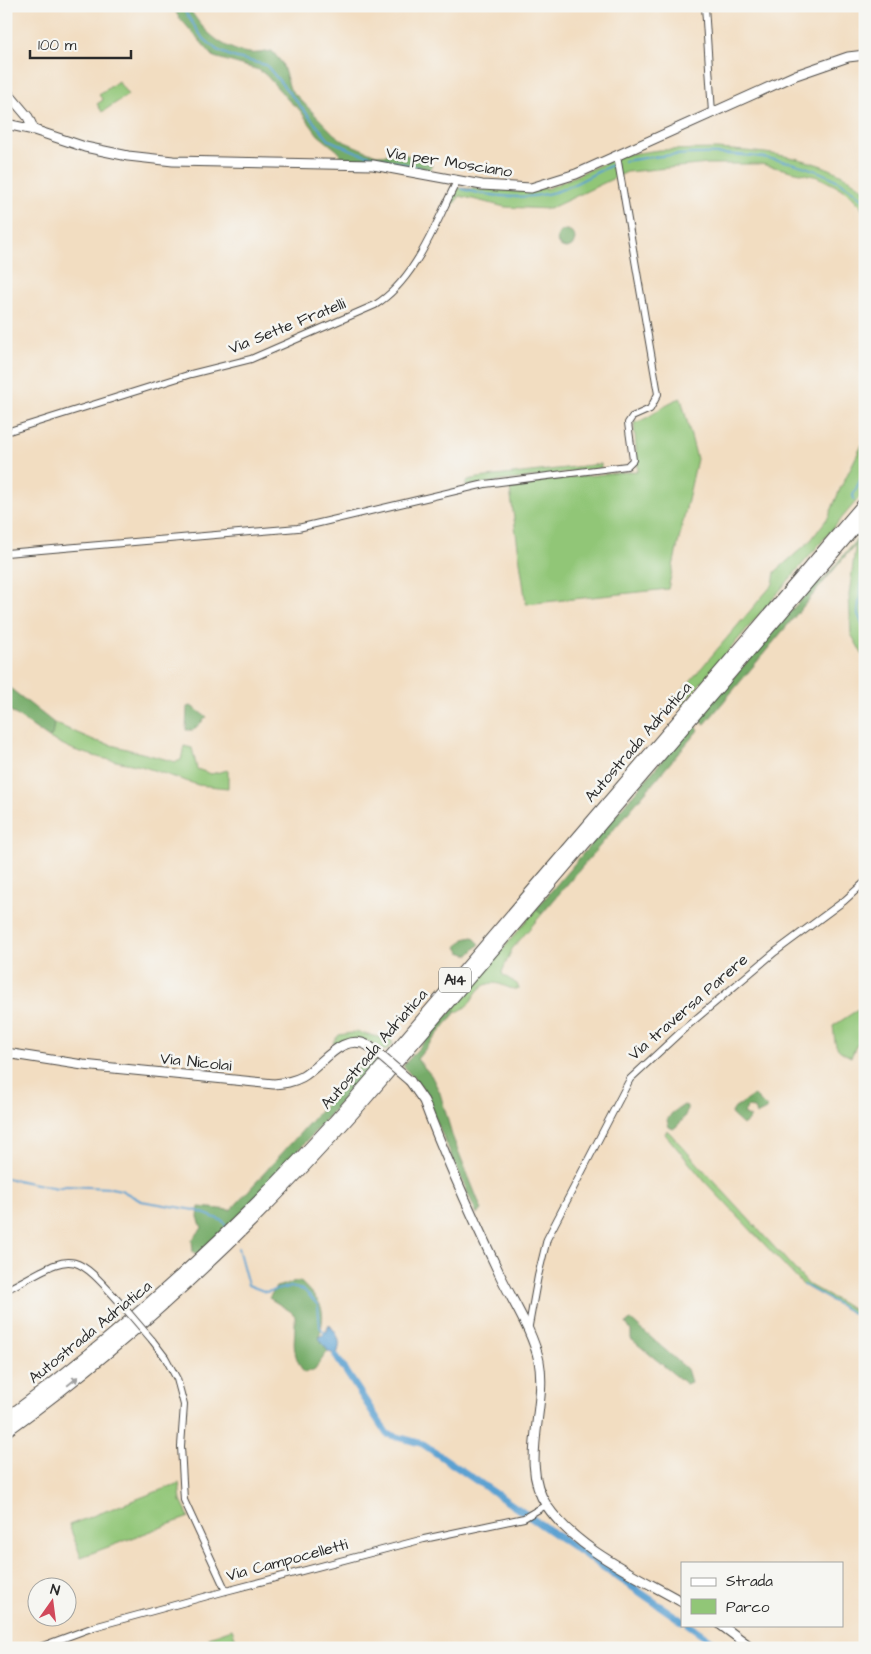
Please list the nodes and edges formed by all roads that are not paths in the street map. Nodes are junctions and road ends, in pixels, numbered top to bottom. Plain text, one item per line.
1 (705, 6) edge
2 (865, 55) edge
3 (6, 91) edge
4 (712, 113) junction
5 (6, 124) edge
6 (34, 130) junction
7 (617, 156) junction
8 (457, 181) junction
9 (6, 432) edge
10 (865, 502) edge
11 (865, 516) edge
12 (6, 553) edge
13 (865, 882) edge
14 (6, 1053) edge
15 (6, 1290) edge
16 (528, 1332) junction
17 (6, 1419) edge
18 (6, 1431) edge
19 (546, 1505) junction
20 (226, 1591) junction
21 (681, 1601) edge
22 (723, 1626) edge
23 (37, 1648) edge
24 (752, 1648) edge

1 - 4 street
2 - 4 street, Via per Mosciano
3 - 6 street
4 - 7 street, Via per Mosciano
5 - 6 street, Via per Mosciano
6 - 8 street, Via per Mosciano
7 - 8 street, Via per Mosciano
7 - 12 street
8 - 9 street, Via Sette Fratelli
10 - 17 highway, Autostrada Adriatica / A14
18 -> 11 highway, Autostrada Adriatica / A14
13 - 16 street, Via traversa Parere
14 - 16 street, Via Nicolai, bridge
15 - 20 street, bridge
16 - 19 street
19 - 20 street, Via Campocelletti
19 - 21 street
20 - 23 street, Via Campocelletti
22 - 24 street

